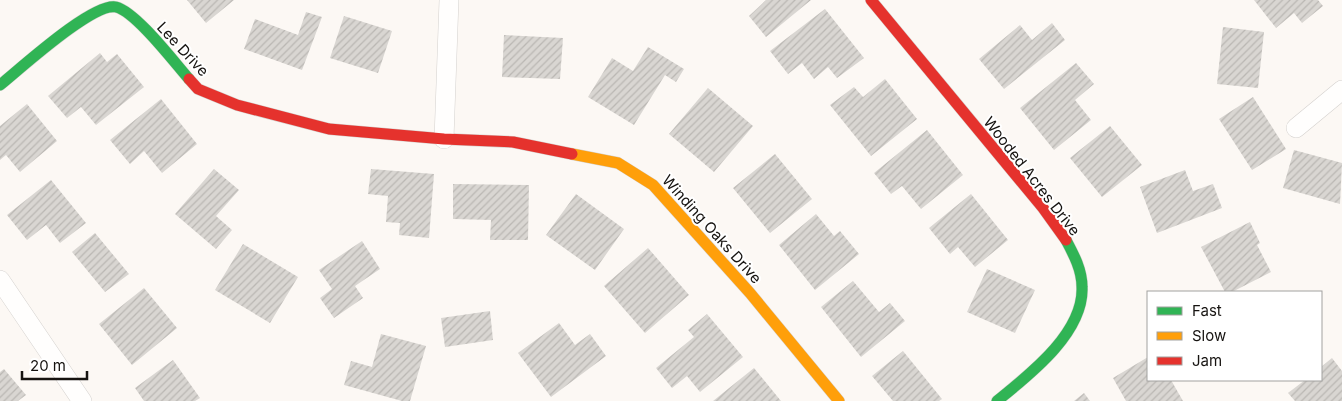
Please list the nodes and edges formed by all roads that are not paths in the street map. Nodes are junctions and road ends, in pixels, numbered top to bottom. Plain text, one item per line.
1 (449, 0) edge
2 (871, 0) edge
3 (0, 85) edge
4 (1342, 90) edge
5 (254, 110) joint
6 (1296, 128) dead end
7 (444, 139) junction
8 (0, 280) edge
9 (82, 401) edge
10 (839, 401) edge
11 (997, 401) edge

1 - 7 street
2 - 11 street, Wooded Acres Drive
3 - 5 street, Lee Drive
4 - 6 street
5 - 7 street, Winding Oaks Drive
7 - 10 street, Winding Oaks Drive
8 - 9 street

